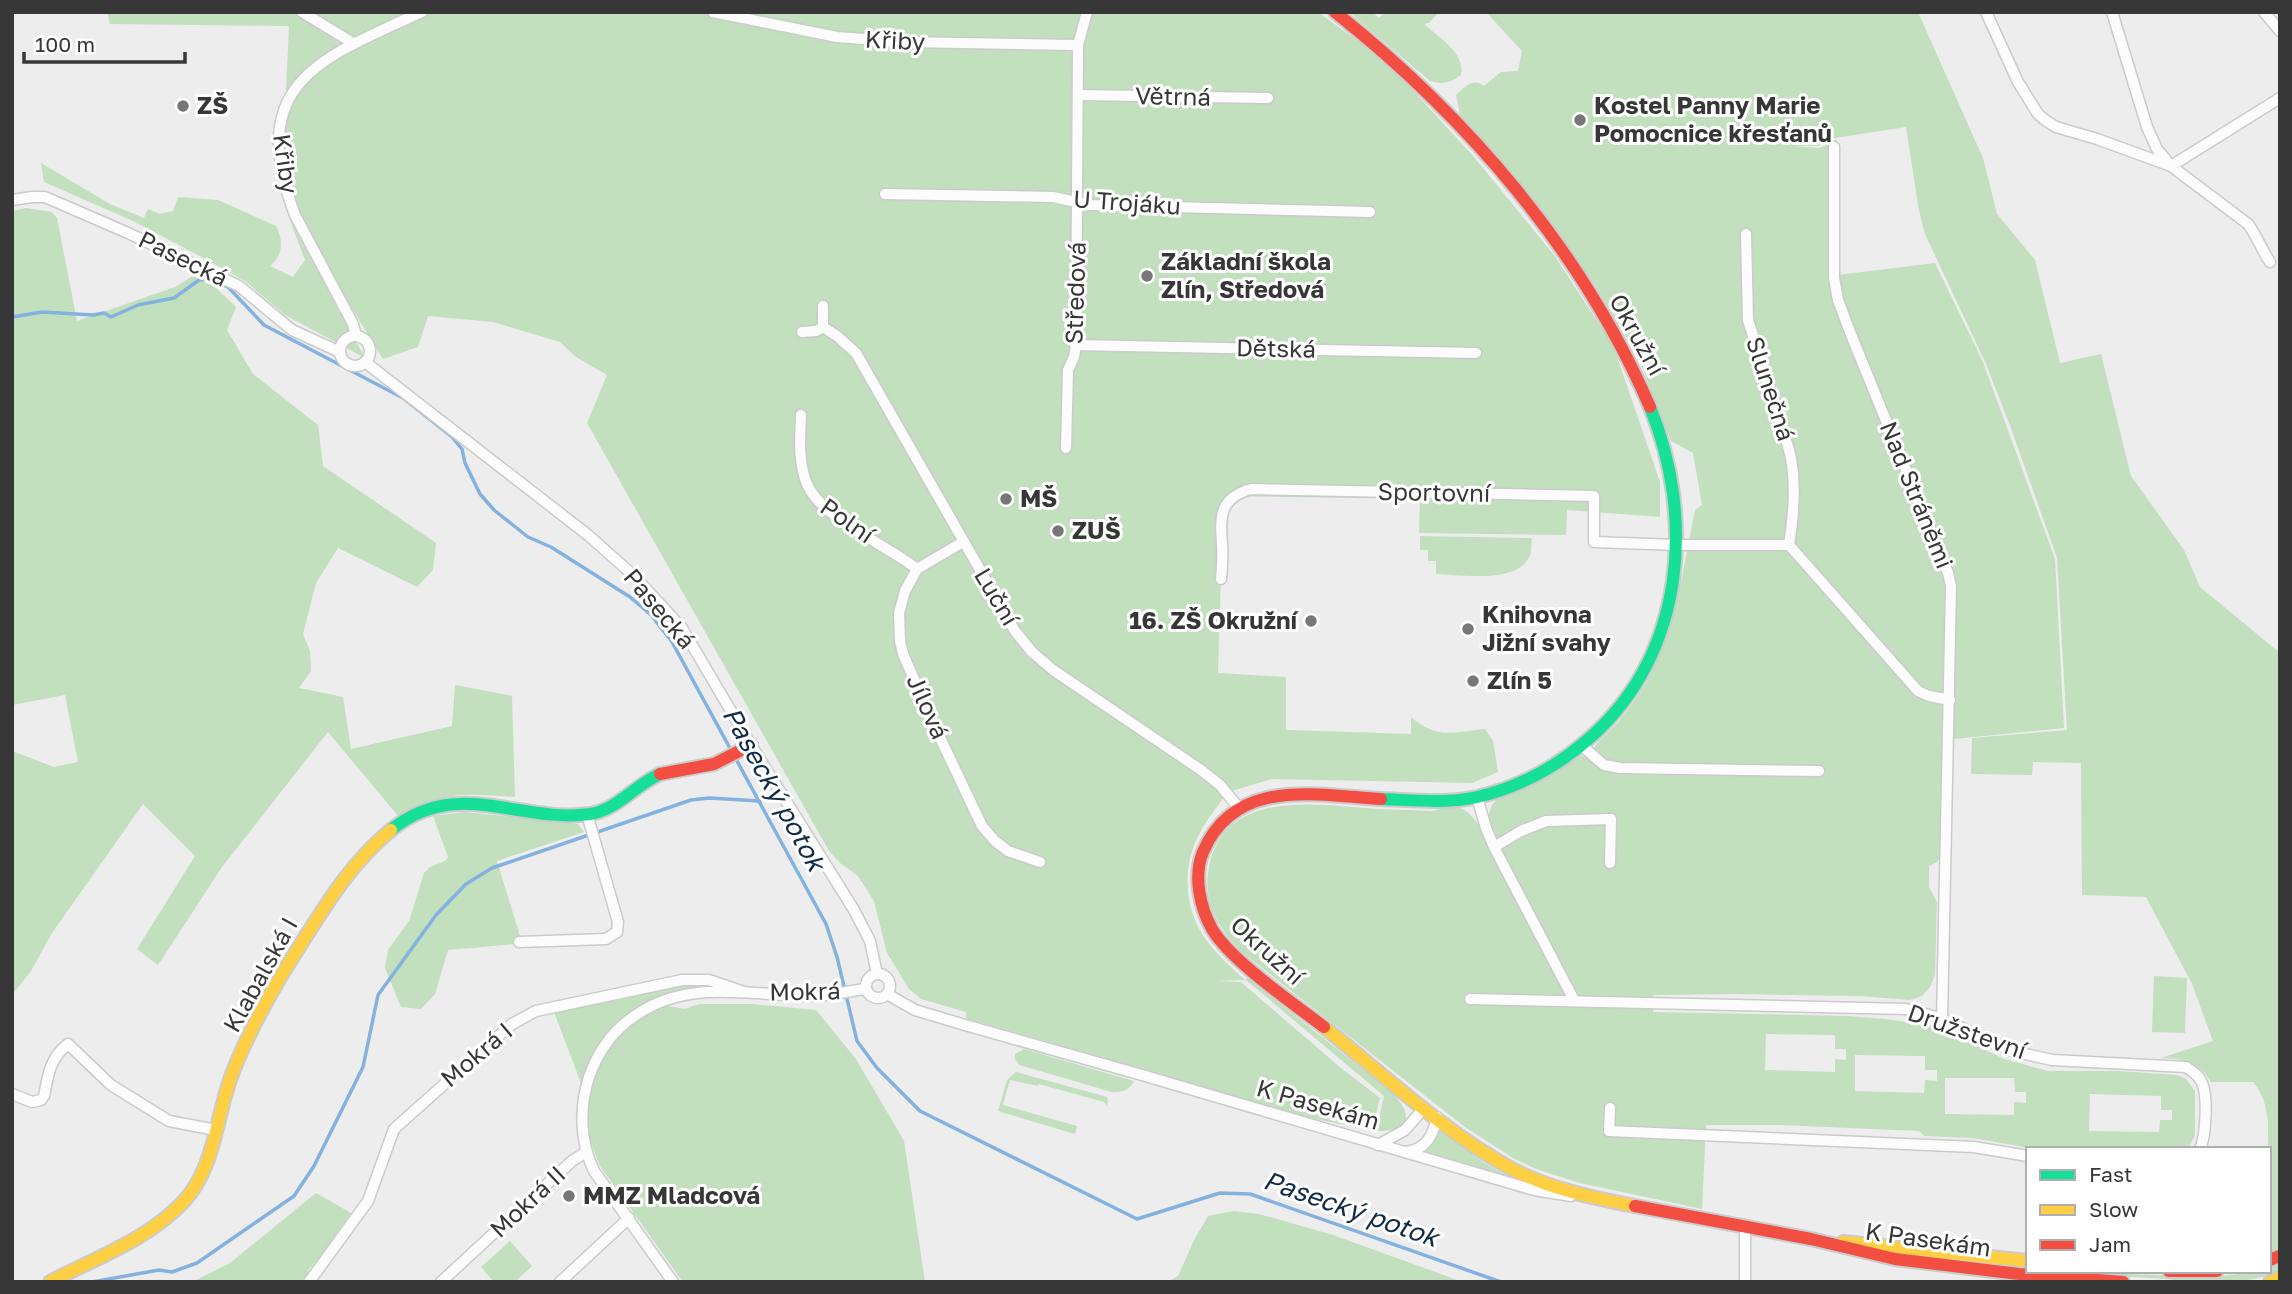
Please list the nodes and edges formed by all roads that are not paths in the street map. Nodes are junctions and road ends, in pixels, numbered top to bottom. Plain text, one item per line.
1 (302, 12) edge
2 (422, 12) edge
3 (713, 12) edge
4 (1087, 12) edge
5 (1335, 12) edge
6 (1986, 12) edge
7 (2112, 12) edge
8 (2263, 12) edge
9 (2280, 31) edge
10 (353, 43) junction
11 (1079, 45) junction
12 (1078, 95) junction
13 (1268, 98) dead end
14 (2280, 98) edge
15 (1834, 147) dead end
16 (2171, 166) junction
17 (885, 194) dead end
18 (12, 200) edge
19 (1078, 203) junction
20 (1370, 212) dead end
21 (1746, 233) dead end
22 (2270, 262) dead end
23 (823, 306) dead end
24 (822, 327) junction
25 (802, 332) dead end
26 (356, 336) junction
27 (1076, 345) junction
28 (340, 352) junction
29 (1476, 353) dead end
30 (365, 362) junction
31 (801, 415) dead end
32 (1066, 447) dead end
33 (963, 542) junction
34 (1676, 545) junction
35 (1789, 545) junction
36 (917, 569) junction
37 (1222, 579) dead end
38 (1950, 700) junction
39 (1581, 745) junction
40 (746, 748) junction
41 (1819, 772) dead end
42 (1477, 797) junction
43 (1238, 807) junction
44 (587, 814) junction
45 (1494, 847) junction
46 (1040, 862) dead end
47 (1610, 863) dead end
48 (519, 942) dead end
49 (877, 974) junction
50 (865, 989) junction
51 (744, 992) junction
52 (887, 994) junction
53 (1470, 999) dead end
54 (1574, 1000) junction
55 (1942, 1019) junction
56 (12, 1094) edge
57 (1424, 1108) junction
58 (1610, 1108) dead end
59 (1437, 1117) junction
60 (216, 1130) junction
61 (1378, 1145) junction
62 (2201, 1147) edge
63 (1401, 1152) junction
64 (586, 1153) junction
65 (2026, 1156) edge
66 (1603, 1200) junction
67 (629, 1218) junction
68 (1745, 1228) junction
69 (1811, 1239) junction
70 (2026, 1261) edge
71 (2026, 1273) edge
72 (2026, 1273) edge
73 (2280, 1278) edge
74 (50, 1282) edge
75 (309, 1282) edge
76 (441, 1282) edge
77 (560, 1282) edge
78 (673, 1282) edge
79 (1745, 1282) edge
80 (2123, 1282) edge
81 (2270, 1282) edge

1 - 10 street
2 - 10 street, Křiby
3 - 11 street, Křiby
4 - 11 street, Středová
5 - 34 street, Okružní
6 - 16 street
7 - 16 street
8 - 9 street
10 - 26 street, Křiby
11 - 12 street, Středová
12 - 13 street, Větrná
12 - 19 street, Středová
14 - 16 street
15 - 38 street, Nad Stráněmi
16 - 22 street
17 - 19 street, U Trojáku
18 - 28 street, Pasecká
19 - 20 street, U Trojáku
19 - 27 street, Středová
21 - 35 street, Slunečná
23 - 24 street
24 - 25 street
24 - 33 street, Luční
26 - 28 street
26 - 30 street
27 - 29 street, Dětská
27 - 32 street, Středová
28 - 30 street, Pasecká
30 - 40 street, Pasecká
31 - 36 street, Polní
33 - 36 street
33 - 43 street, Luční
34 - 35 street
34 - 37 street, Sportovní
34 - 39 street, Okružní
35 - 38 street
36 - 46 street, Jílová
38 - 55 street, Nad Stráněmi
39 - 41 street
39 - 42 street, Okružní
40 - 44 street, Klabalská I
40 - 49 street, Pasecká
42 - 43 street, Okružní
42 - 45 street
43 - 57 street, Okružní
44 - 48 street
44 - 60 street, Klabalská I
45 - 47 street
45 - 54 street
49 - 50 street
49 - 52 street
50 - 51 street, Mokrá
50 - 52 street
51 - 64 street
51 - 75 street, Mokrá I
52 - 61 street, K Pasekám
53 - 54 street, Družstevní
54 - 55 street, Družstevní
55 - 62 street, Družstevní
56 - 60 street
57 - 59 street, Okružní
57 - 61 street
58 - 65 street
59 - 63 street
59 - 66 street, Okružní
60 - 74 street, Klabalská I
61 - 63 street, K Pasekám
63 - 66 street, K Pasekám
64 - 67 street
64 - 76 street, Mokrá II
66 - 68 street, K Pasekám
67 - 77 street
67 - 78 street
68 - 69 street, K Pasekám
68 - 79 street
69 - 70 street, K Pasekám
69 - 71 street, K Pasekám
72 - 80 street, K Pasekám
73 - 81 street

